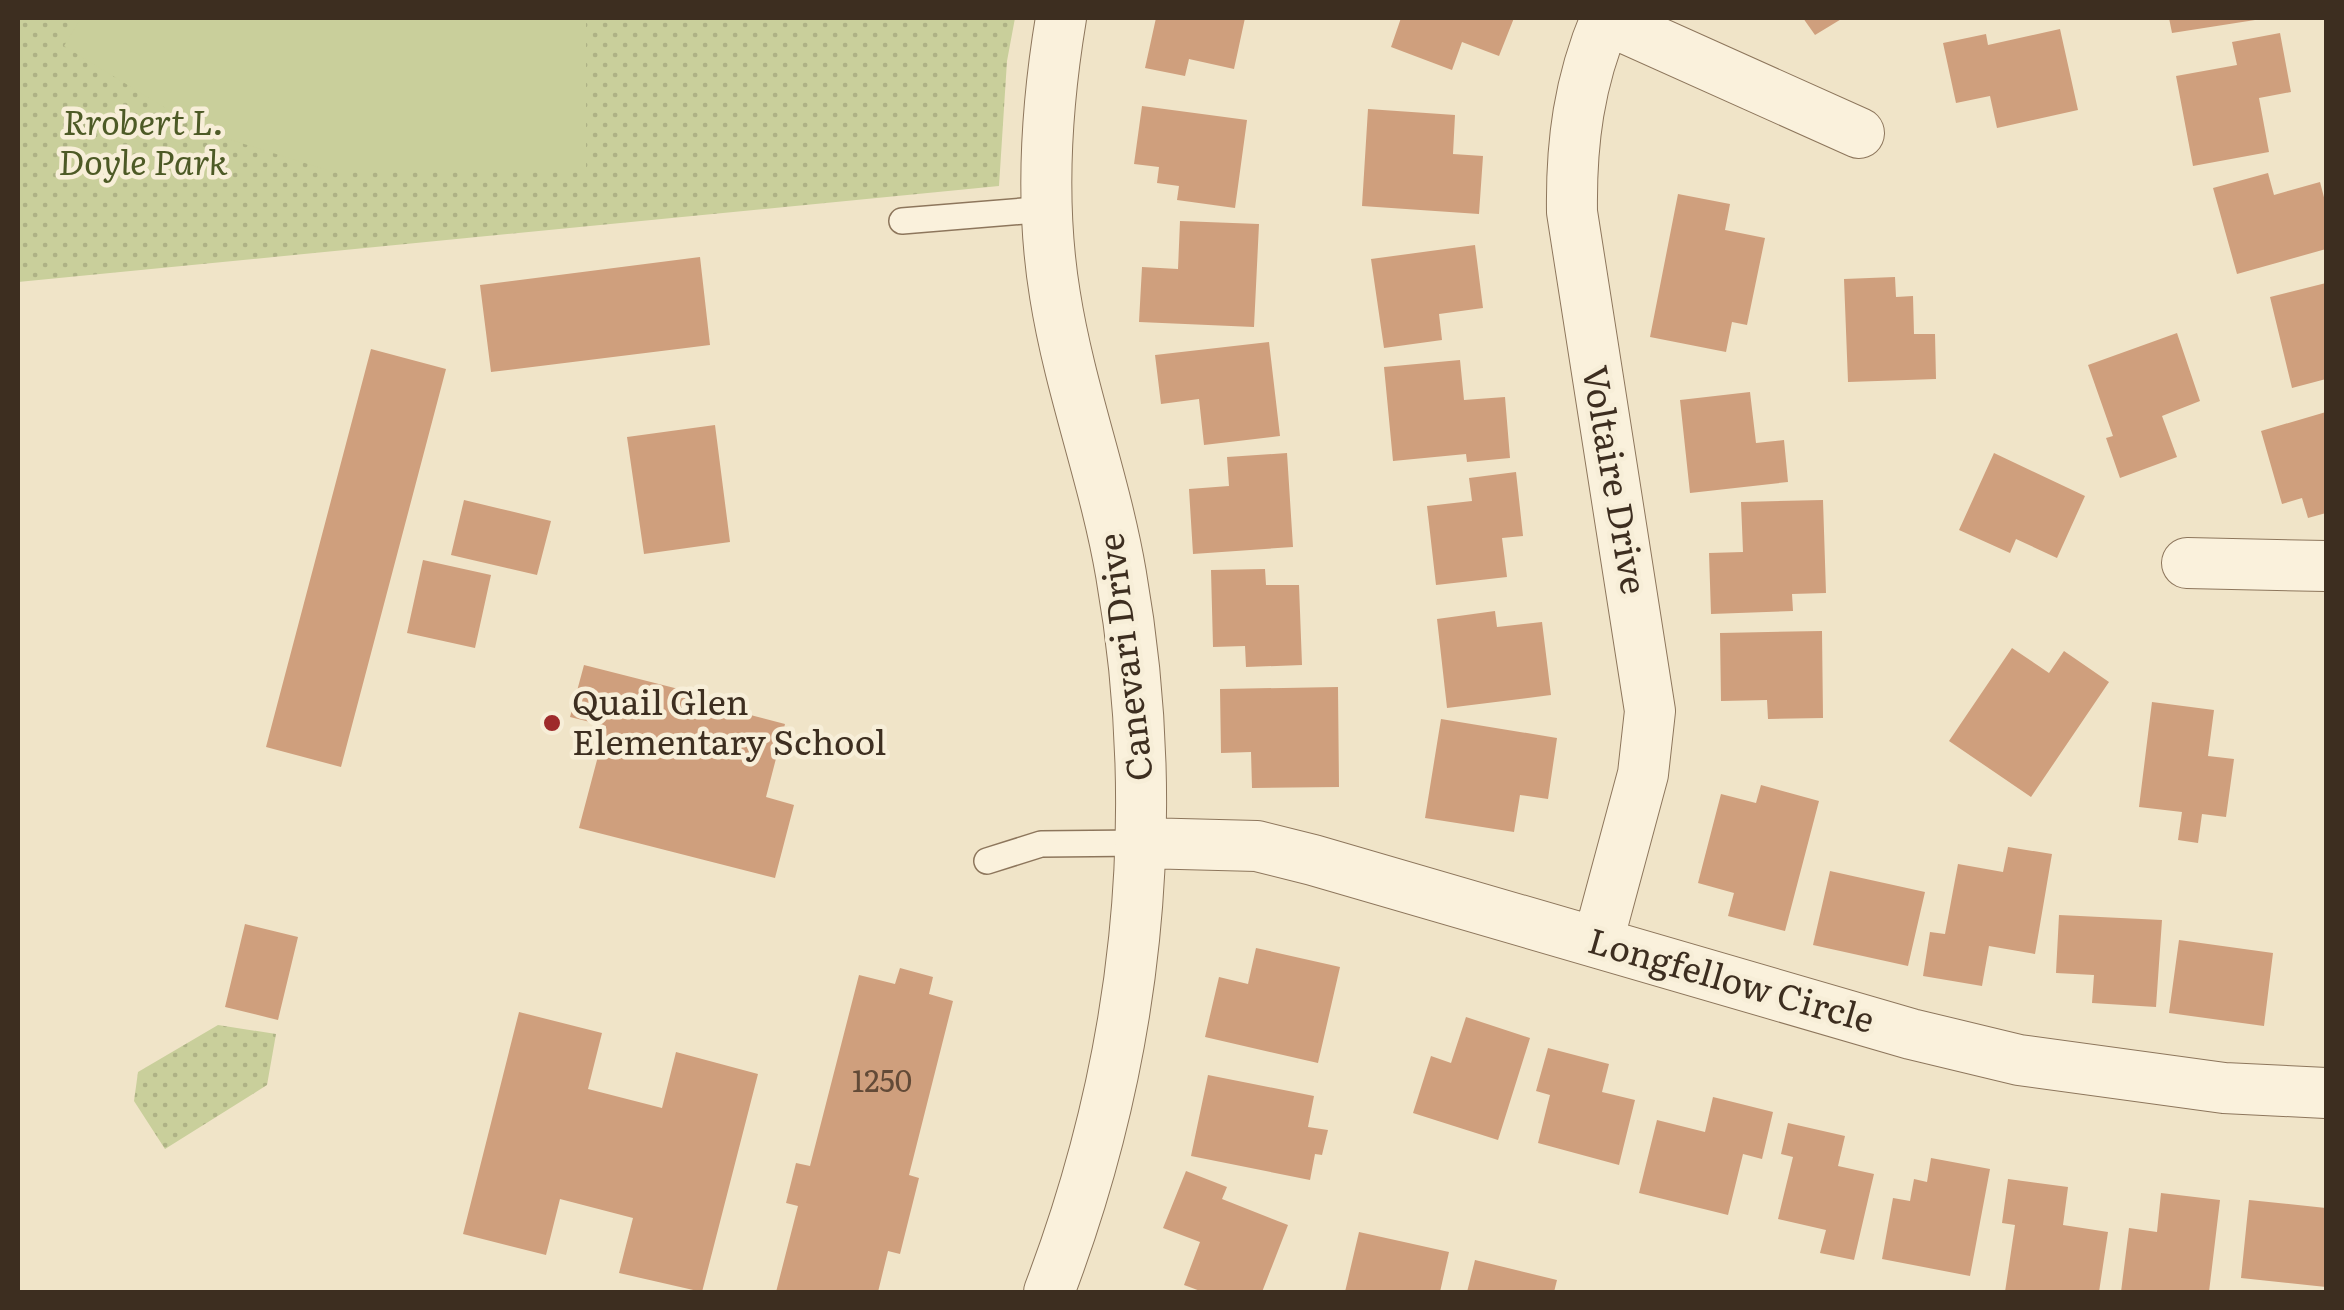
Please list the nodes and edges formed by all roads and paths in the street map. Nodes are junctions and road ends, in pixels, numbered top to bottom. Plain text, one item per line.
1 (1062, 18) edge
2 (1606, 18) edge
3 (1859, 133) dead end
4 (1048, 209) junction
5 (902, 221) dead end
6 (2187, 563) dead end
7 (2326, 566) edge
8 (1142, 843) junction
9 (987, 860) dead end
10 (1598, 941) junction
11 (2326, 1093) edge
12 (1049, 1292) edge

1 - 4 street, Canevari Drive
2 - 3 street
2 - 10 street, Voltaire Drive
4 - 5 lane
4 - 8 street, Canevari Drive
6 - 7 street
8 - 9 lane
8 - 10 street, Longfellow Circle
8 - 12 street, Canevari Drive
10 - 11 street, Longfellow Circle

